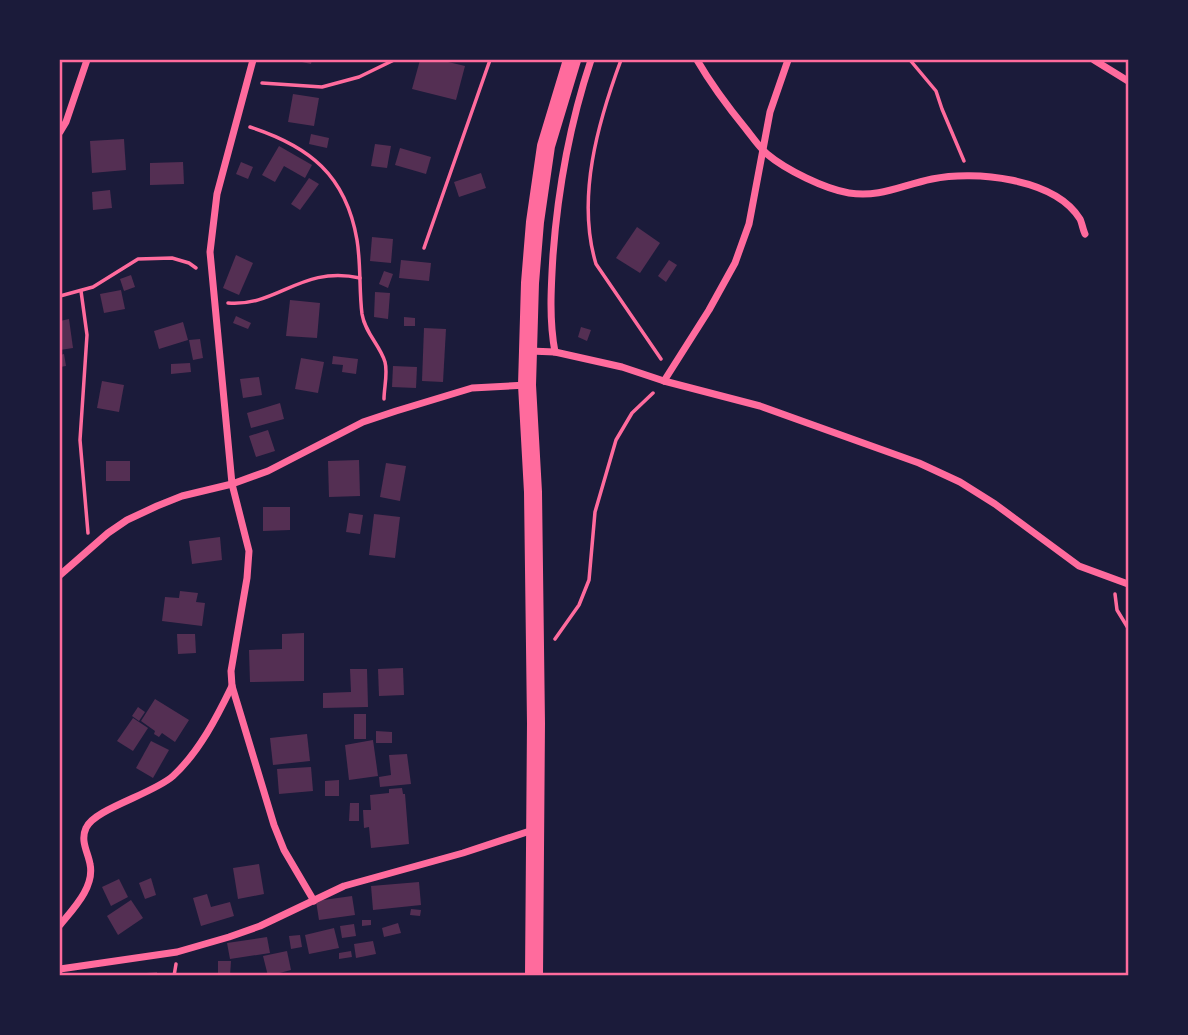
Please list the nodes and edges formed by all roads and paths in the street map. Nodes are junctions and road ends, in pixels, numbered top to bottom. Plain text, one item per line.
1 (87, 60) edge
2 (253, 60) edge
3 (394, 60) edge
4 (490, 60) edge
5 (572, 60) edge
6 (592, 60) edge
7 (621, 60) edge
8 (697, 60) edge
9 (788, 60) edge
10 (910, 60) edge
11 (1094, 60) edge
12 (1129, 80) edge
13 (247, 82) junction
14 (234, 129) junction
15 (60, 132) edge
16 (762, 150) junction
17 (970, 176) junction
18 (1085, 234) dead end
19 (424, 248) dead end
20 (213, 278) junction
21 (360, 278) junction
22 (81, 292) junction
23 (60, 296) edge
24 (215, 302) junction
25 (528, 351) junction
26 (555, 352) junction
27 (671, 372) junction
28 (664, 381) junction
29 (527, 385) junction
30 (384, 415) junction
31 (232, 484) junction
32 (90, 549) junction
33 (60, 575) edge
34 (1116, 581) junction
35 (1129, 584) edge
36 (1129, 628) edge
37 (535, 664) junction
38 (232, 686) junction
39 (533, 830) junction
40 (314, 901) junction
41 (60, 925) edge
42 (60, 969) edge
43 (534, 975) edge

1 - 15 street
2 - 13 street
3 - 13 path
4 - 19 path
5 - 25 highway
6 - 26 street
7 - 27 path
8 - 16 street
9 - 16 street
10 - 17 path
11 - 12 street
13 - 14 street
14 - 20 street
14 - 21 path
16 - 17 street
16 - 27 street
17 - 18 street
20 - 22 path
20 - 24 street
21 - 24 path
21 - 30 path
22 - 23 path
22 - 32 path
24 - 31 street
25 - 26 street
25 - 29 highway
26 - 28 street
27 - 28 street
28 - 34 street
28 - 37 path
29 - 30 street
29 - 37 highway
30 - 31 street
31 - 32 street
31 - 38 street
32 - 33 street
34 - 35 street
34 - 36 path
37 - 39 highway
38 - 40 street
38 - 41 street
39 - 40 street
39 - 43 highway
40 - 42 street

